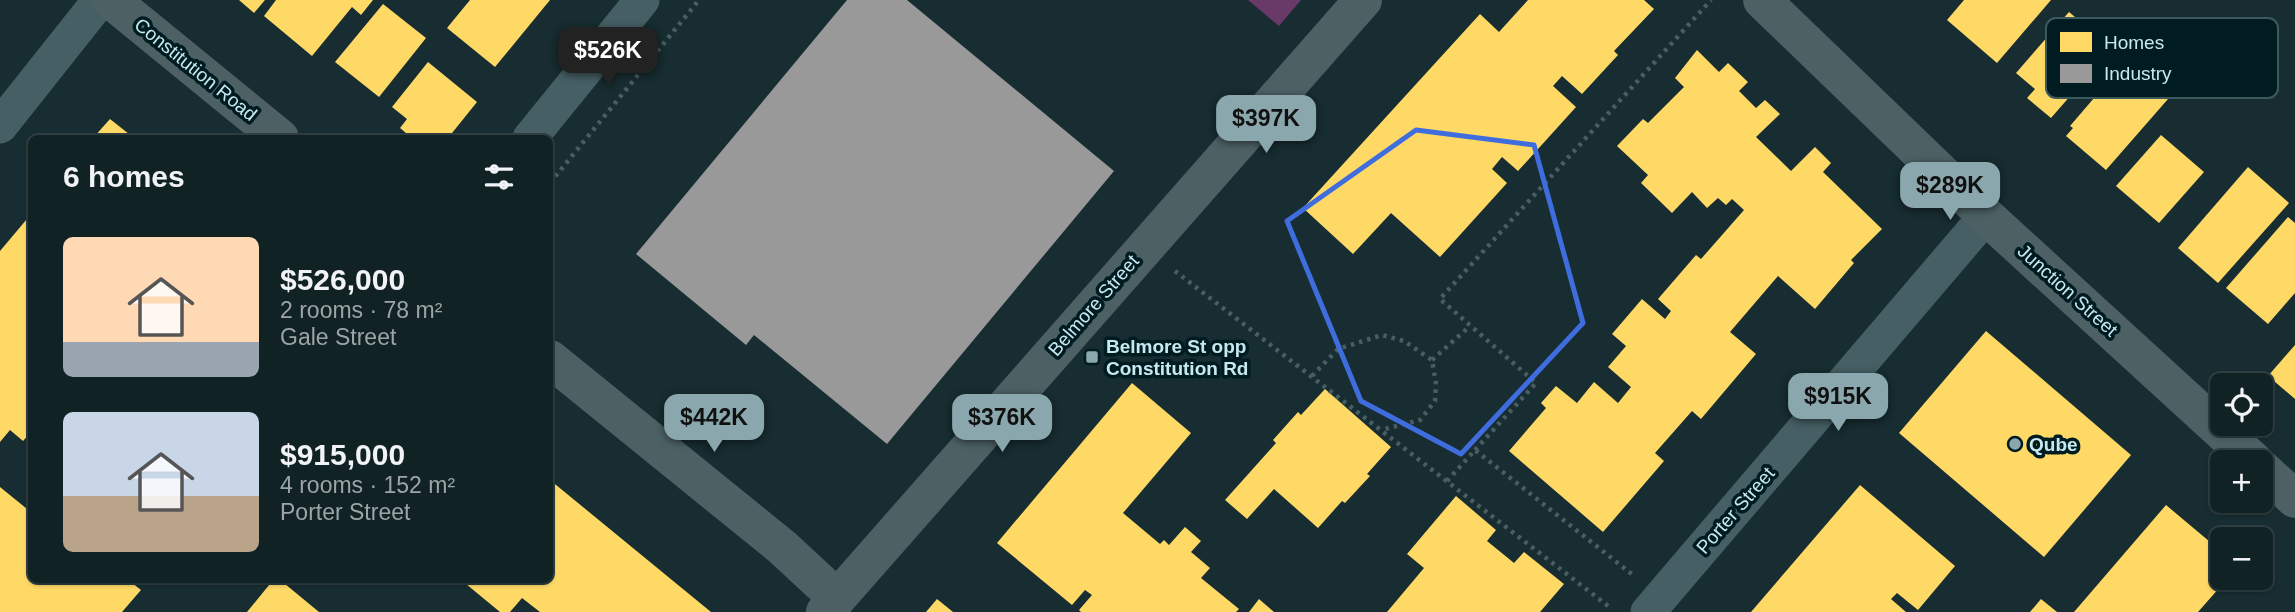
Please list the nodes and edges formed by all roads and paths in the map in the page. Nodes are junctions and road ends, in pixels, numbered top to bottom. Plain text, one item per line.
1 (100, 0) edge
2 (111, 0) edge
3 (642, 0) edge
4 (699, 0) edge
5 (1363, 0) edge
6 (1711, 0) edge
7 (1762, 0) edge
8 (0, 126) edge
9 (276, 135) edge
10 (532, 135) edge
11 (553, 179) edge
12 (1986, 216) junction
13 (1175, 271) dead end
14 (1470, 326) junction
15 (1432, 360) junction
16 (553, 361) edge
17 (1312, 376) junction
18 (1381, 430) junction
19 (1475, 450) junction
20 (2242, 450) edge
21 (2273, 479) edge
22 (1447, 481) junction
23 (2295, 499) edge
24 (1645, 597) edge
25 (831, 605) edge
26 (1616, 612) edge

1 - 8 street
2 - 9 main road, Constitution Road
3 - 10 street
4 - 11 path
5 - 25 main road, Belmore Street
6 - 14 path
7 - 12 main road, Junction Street
12 - 20 main road, Junction Street
12 - 24 street, Porter Street
13 - 17 path
14 - 15 path
14 - 19 path
15 - 17 path
15 - 18 path
16 - 25 main road
17 - 18 path
18 - 22 path
19 - 22 path
19 - 24 path
21 - 23 main road
22 - 26 path

